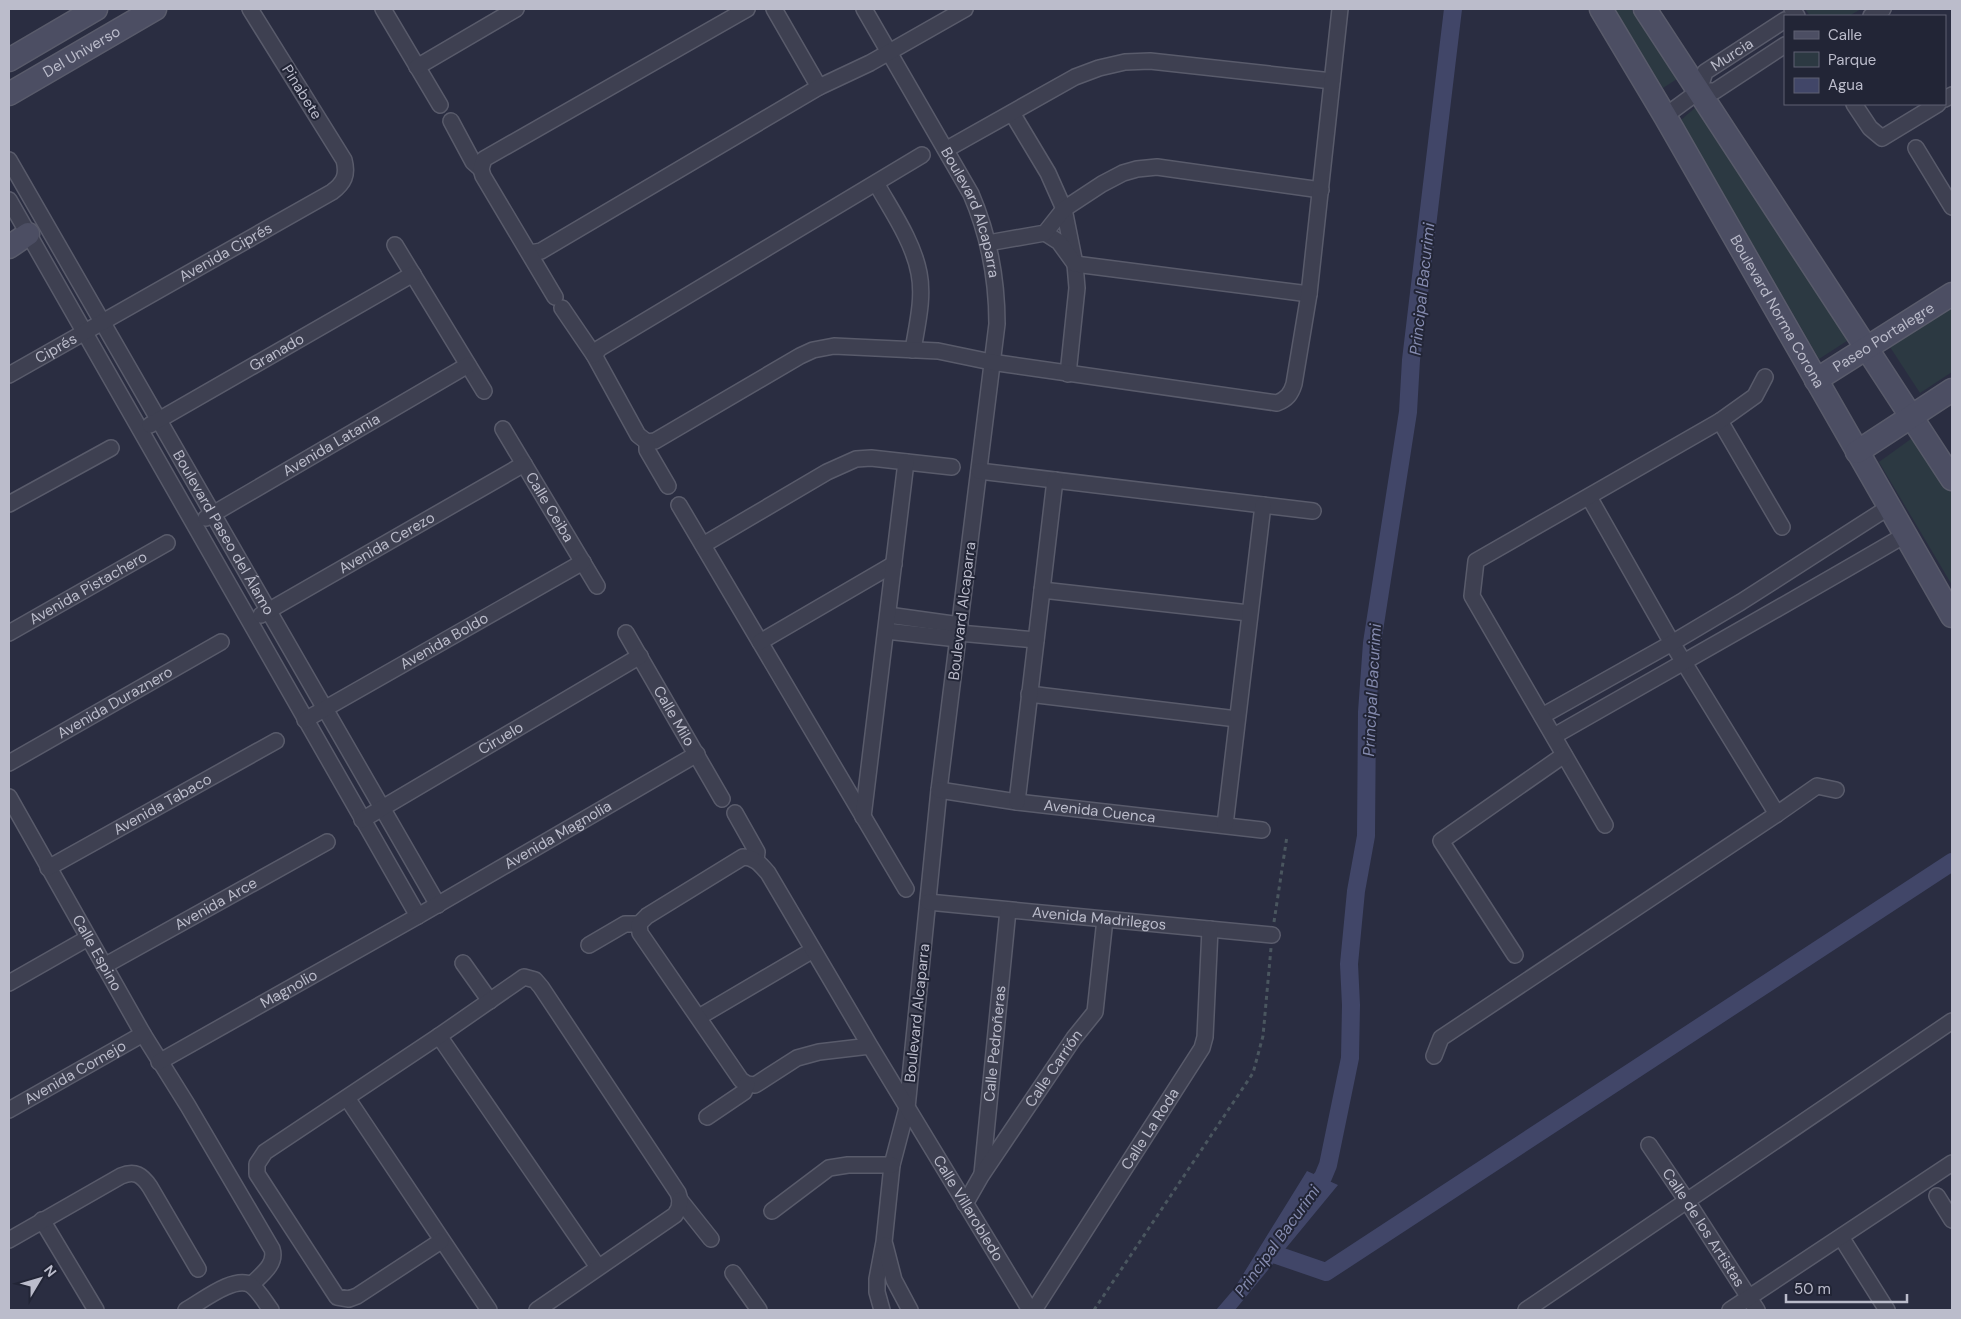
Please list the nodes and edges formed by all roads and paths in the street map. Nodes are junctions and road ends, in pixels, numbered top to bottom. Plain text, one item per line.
1 (155, 9) edge
2 (250, 9) edge
3 (383, 9) edge
4 (516, 9) edge
5 (747, 9) edge
6 (774, 9) edge
7 (864, 9) edge
8 (965, 9) edge
9 (1340, 9) edge
10 (1601, 9) edge
11 (1645, 9) edge
12 (86, 11) edge
13 (1784, 20) edge
14 (1784, 46) edge
15 (889, 52) junction
16 (9, 60) edge
17 (417, 67) junction
18 (1332, 81) junction
19 (819, 87) junction
20 (1699, 91) junction
21 (9, 94) edge
22 (440, 105) dead end
23 (1855, 105) edge
24 (1936, 105) edge
25 (1012, 113) junction
26 (1665, 116) junction
27 (450, 121) dead end
28 (1916, 148) dead end
29 (947, 149) junction
30 (922, 155) dead end
31 (9, 160) edge
32 (481, 168) junction
33 (345, 178) joint
34 (876, 182) junction
35 (1321, 190) junction
36 (9, 200) edge
37 (1952, 207) edge
38 (1064, 209) junction
39 (1045, 233) junction
40 (28, 234) junction
41 (988, 243) junction
42 (395, 245) dead end
43 (9, 247) edge
44 (530, 253) junction
45 (1075, 264) junction
46 (413, 274) junction
47 (1310, 294) junction
48 (1952, 294) edge
49 (102, 322) junction
50 (84, 332) junction
51 (1867, 347) junction
52 (912, 350) junction
53 (594, 355) junction
54 (991, 362) junction
55 (468, 365) junction
56 (1068, 374) junction
57 (9, 375) edge
58 (1765, 377) dead end
59 (1816, 380) junction
60 (1952, 390) edge
61 (484, 391) dead end
62 (1912, 416) junction
63 (159, 420) junction
64 (1720, 421) junction
65 (503, 429) dead end
66 (140, 431) junction
67 (647, 442) junction
68 (111, 448) dead end
69 (1857, 452) junction
70 (906, 462) junction
71 (524, 464) junction
72 (952, 467) dead end
73 (979, 471) junction
74 (1952, 479) edge
75 (1055, 480) junction
76 (668, 486) dead end
77 (1589, 497) junction
78 (9, 504) edge
79 (679, 505) dead end
80 (1262, 505) junction
81 (1889, 507) junction
82 (1313, 511) dead end
83 (212, 514) junction
84 (194, 524) junction
85 (1782, 527) dead end
86 (1905, 535) junction
87 (167, 543) dead end
88 (703, 545) junction
89 (583, 562) junction
90 (894, 564) junction
91 (597, 586) dead end
92 (1042, 590) junction
93 (268, 611) junction
94 (1249, 613) junction
95 (888, 615) junction
96 (1952, 616) edge
97 (250, 622) junction
98 (886, 631) junction
99 (9, 633) edge
100 (626, 633) dead end
101 (959, 633) junction
102 (1036, 640) junction
103 (221, 642) dead end
104 (760, 642) junction
105 (1672, 643) junction
106 (640, 656) junction
107 (1684, 661) junction
108 (1030, 694) junction
109 (325, 709) junction
110 (1542, 716) junction
111 (1237, 719) junction
112 (305, 720) junction
113 (1554, 736) junction
114 (276, 741) dead end
115 (697, 754) junction
116 (1564, 754) junction
117 (9, 763) edge
118 (939, 790) junction
119 (1836, 790) dead end
120 (9, 797) edge
121 (722, 799) dead end
122 (1017, 802) junction
123 (382, 808) junction
124 (735, 813) dead end
125 (1777, 814) junction
126 (863, 817) junction
127 (362, 820) junction
128 (1225, 825) junction
129 (1605, 825) dead end
130 (1262, 830) dead end
131 (1287, 836) dead end
132 (327, 842) dead end
133 (756, 860) junction
134 (48, 868) junction
135 (906, 889) dead end
136 (928, 902) junction
137 (438, 905) junction
138 (1008, 910) junction
139 (418, 916) junction
140 (1105, 919) junction
141 (639, 924) junction
142 (1210, 929) junction
143 (1272, 935) junction
144 (88, 938) junction
145 (589, 945) dead end
146 (813, 950) junction
147 (1515, 955) dead end
148 (463, 963) dead end
149 (104, 966) junction
150 (9, 982) edge
151 (490, 1001) junction
152 (699, 1017) junction
153 (1952, 1021) edge
154 (143, 1034) junction
155 (439, 1036) junction
156 (870, 1046) junction
157 (1434, 1056) dead end
158 (160, 1062) junction
159 (747, 1084) junction
160 (347, 1098) junction
161 (908, 1108) junction
162 (9, 1110) edge
163 (707, 1117) dead end
164 (1649, 1145) dead end
165 (1952, 1163) edge
166 (892, 1165) junction
167 (981, 1176) junction
168 (1937, 1196) dead end
169 (680, 1200) junction
170 (1687, 1202) junction
171 (966, 1204) junction
172 (772, 1211) dead end
173 (42, 1220) junction
174 (1952, 1220) edge
175 (1841, 1237) junction
176 (710, 1239) dead end
177 (9, 1240) edge
178 (441, 1241) junction
179 (884, 1242) junction
180 (598, 1267) junction
181 (198, 1270) dead end
182 (733, 1273) dead end
183 (251, 1285) junction
184 (1753, 1304) edge
185 (753, 1308) edge
186 (96, 1310) edge
187 (186, 1310) edge
188 (271, 1310) edge
189 (489, 1310) edge
190 (537, 1310) edge
191 (882, 1310) edge
192 (910, 1310) edge
193 (1030, 1310) edge
194 (1034, 1310) edge
195 (1094, 1310) edge
196 (1526, 1310) edge
197 (1730, 1310) edge
198 (1887, 1310) edge

1 - 21 street, Del Universo
2 - 33 street, Pinabete
3 - 17 street
4 - 17 street
5 - 32 street
6 - 19 street
7 - 15 street, Boulevard Alcaparra
8 - 15 street
9 - 18 street
10 - 26 street, Boulevard Norma Corona
11 - 20 street
12 - 16 street
13 - 20 street, Murcia
14 - 20 street, Murcia
15 - 19 street
15 - 29 street, Boulevard Alcaparra
17 - 22 street
18 - 25 street
18 - 35 street
19 - 44 street
20 - 26 street
20 - 51 street
23 - 24 street
25 - 29 street
25 - 38 street
26 - 59 street, Boulevard Norma Corona
27 - 32 street
28 - 37 street
29 - 41 street, Boulevard Alcaparra
30 - 34 street
31 - 49 street, Boulevard Paseo del Álamo
32 - 44 street
33 - 49 street, Avenida Ciprés
34 - 52 street
34 - 53 street
35 - 38 street
35 - 47 street
36 - 40 street, Boulevard Paseo del Álamo
38 - 39 street
38 - 45 street
39 - 41 street
39 - 45 street
40 - 43 street
40 - 50 street, Boulevard Paseo del Álamo
41 - 54 street, Boulevard Alcaparra
42 - 46 street
44 - 53 street
45 - 47 street
45 - 56 street
46 - 55 street
46 - 63 street, Granado
47 - 56 street
48 - 51 street, Paseo Portalegre
49 - 50 street, Ciprés
49 - 63 street, Boulevard Paseo del Álamo
50 - 57 street, Ciprés
50 - 66 street, Boulevard Paseo del Álamo
51 - 59 street, Paseo Portalegre
51 - 62 street
52 - 54 street
52 - 67 street
53 - 67 street
54 - 56 street
54 - 73 street, Boulevard Alcaparra
55 - 61 street
55 - 83 street, Avenida Latania
58 - 64 street
59 - 69 street, Boulevard Norma Corona
60 - 62 street
62 - 69 street
62 - 74 street
63 - 66 street, Granado
63 - 83 street, Boulevard Paseo del Álamo
64 - 77 street
64 - 85 street
65 - 71 street, Calle Ceiba
66 - 84 street, Boulevard Paseo del Álamo
67 - 76 street
68 - 78 street
69 - 81 street, Boulevard Norma Corona
70 - 72 street
70 - 88 street
70 - 90 street
71 - 89 street, Calle Ceiba
71 - 93 street, Avenida Cerezo
73 - 75 street
73 - 101 street, Boulevard Alcaparra
75 - 80 street
75 - 92 street
77 - 105 street
77 - 110 street
79 - 88 street
80 - 82 street
80 - 94 street
81 - 86 street, Boulevard Norma Corona
81 - 105 street
83 - 84 street, Avenida Latania
83 - 93 street, Boulevard Paseo del Álamo
84 - 97 street, Boulevard Paseo del Álamo
86 - 96 street, Boulevard Norma Corona
86 - 107 street
87 - 99 street, Avenida Pistachero
88 - 104 street
89 - 91 street, Calle Ceiba
89 - 109 street, Avenida Boldo
90 - 95 street
90 - 104 street
92 - 94 street
92 - 102 street
93 - 97 street, Avenida Cerezo
93 - 109 street, Boulevard Paseo del Álamo
94 - 111 street
95 - 98 street
95 - 101 street
97 - 112 street, Boulevard Paseo del Álamo
98 - 101 street
98 - 126 street
100 - 106 street, Calle Milo
101 - 102 street
101 - 118 street, Boulevard Alcaparra
102 - 108 street
103 - 117 street, Avenida Duraznero
104 - 126 street
105 - 107 street
105 - 110 street
106 - 115 street, Calle Milo
106 - 123 street, Ciruelo
107 - 113 street
107 - 125 street
108 - 111 street
108 - 122 street
109 - 112 street, Avenida Boldo
109 - 123 street, Boulevard Paseo del Álamo
110 - 113 street
111 - 128 street
112 - 127 street, Boulevard Paseo del Álamo
113 - 116 street
114 - 134 street, Avenida Tabaco
115 - 121 street, Calle Milo
115 - 137 street, Avenida Magnolia
116 - 129 street
116 - 147 street
118 - 122 street, Avenida Cuenca
118 - 136 street, Boulevard Alcaparra
119 - 125 street
120 - 134 street, Calle Espino
122 - 128 street, Avenida Cuenca
123 - 127 street, Ciruelo
123 - 137 street, Boulevard Paseo del Álamo
124 - 133 street
125 - 157 street
126 - 135 street
127 - 139 street, Boulevard Paseo del Álamo
128 - 130 street, Avenida Cuenca
131 - 143 path
132 - 149 street, Avenida Arce
133 - 141 street
133 - 146 street, Calle Villarobledo
134 - 144 street, Calle Espino
136 - 138 street, Avenida Madrilegos
136 - 161 street, Boulevard Alcaparra
137 - 139 street, Avenida Magnolia
138 - 140 street, Avenida Madrilegos
138 - 167 street, Calle Pedroñeras
139 - 158 street, Magnolio
140 - 142 street, Avenida Madrilegos
140 - 167 street, Calle Carrión
141 - 145 street
141 - 152 street
142 - 143 street, Avenida Madrilegos
142 - 194 street, Calle La Roda
143 - 195 path
144 - 149 street, Calle Espino
144 - 150 street
146 - 152 street
146 - 156 street, Calle Villarobledo
148 - 151 street
149 - 154 street, Calle Espino
151 - 155 street
151 - 169 street
152 - 159 street
153 - 170 street
154 - 158 street, Calle Espino
154 - 162 street, Avenida Cornejo
155 - 160 street
155 - 180 street
156 - 159 street
156 - 161 street, Calle Villarobledo
158 - 183 street, Calle Espino
159 - 163 street
160 - 178 street
160 - 178 street
161 - 166 street, Boulevard Alcaparra
161 - 171 street, Calle Villarobledo
164 - 170 street, Calle de los Artistas
165 - 175 street
166 - 172 street
166 - 179 street, Boulevard Alcaparra
167 - 171 street, Calle Carrión
168 - 174 street
169 - 176 street
169 - 180 street
170 - 184 street, Calle de los Artistas
170 - 196 street
171 - 193 street, Calle Villarobledo
173 - 177 street
173 - 181 street
173 - 186 street
175 - 184 street
175 - 198 street
178 - 189 street
179 - 191 street, Boulevard Alcaparra
179 - 192 street, Boulevard Alcaparra
180 - 190 street
182 - 185 street
183 - 187 street
183 - 188 street
184 - 197 street

